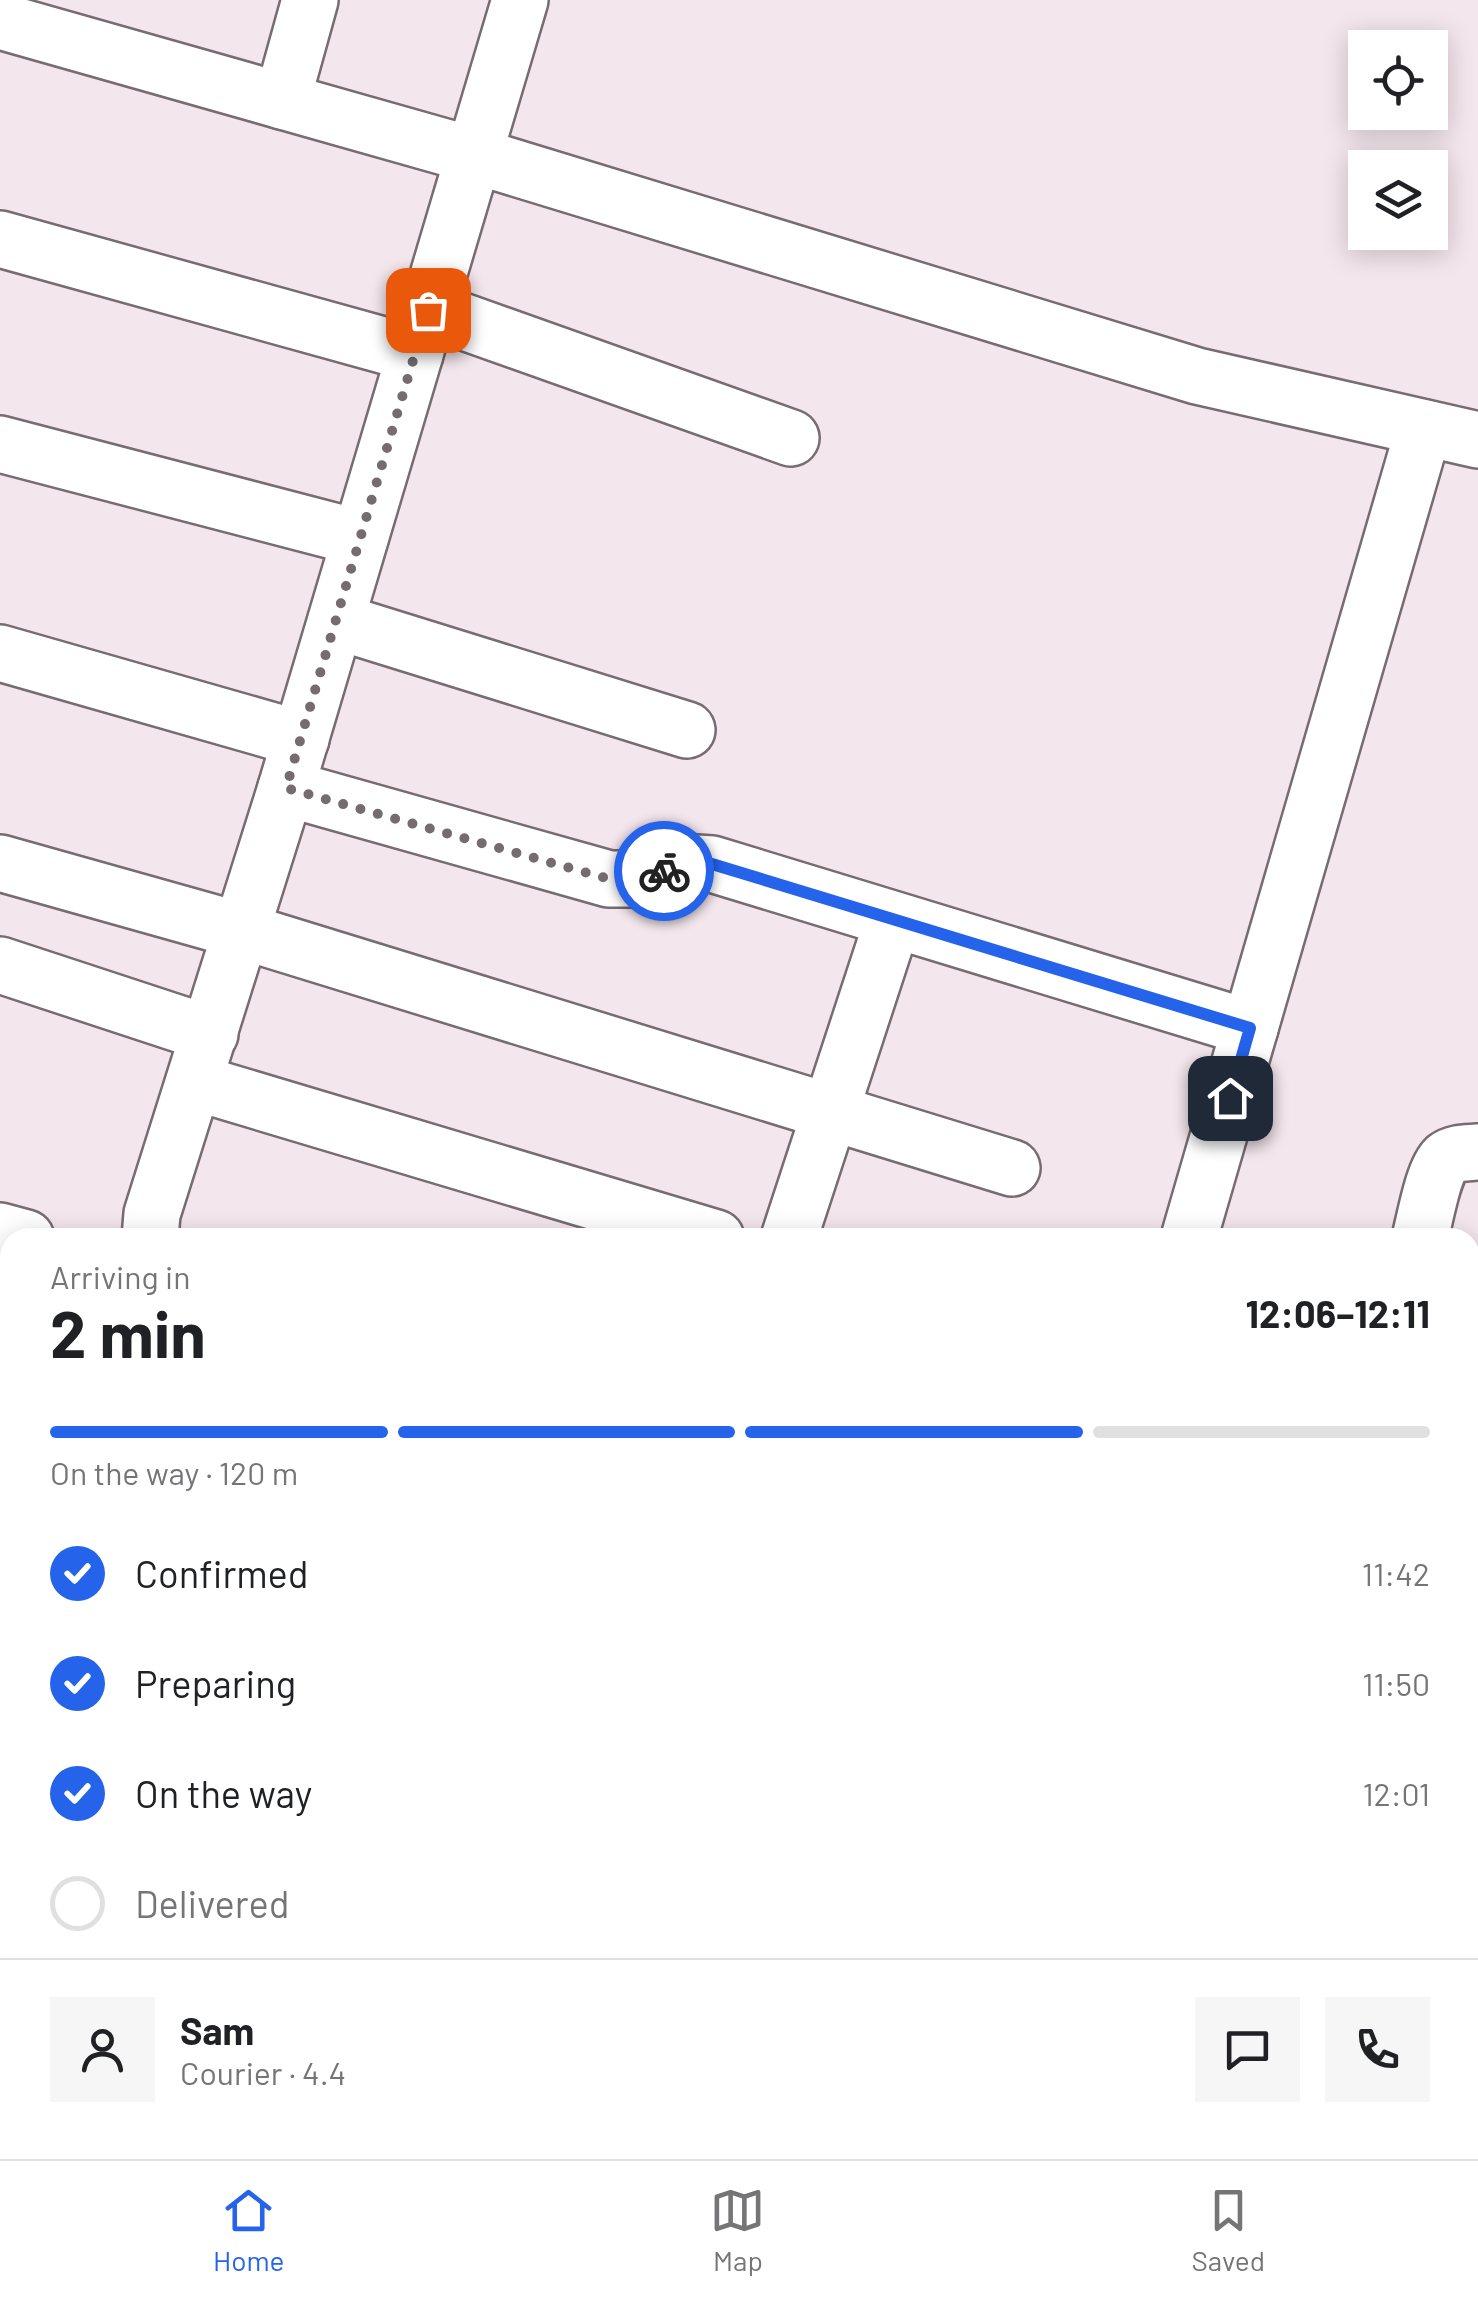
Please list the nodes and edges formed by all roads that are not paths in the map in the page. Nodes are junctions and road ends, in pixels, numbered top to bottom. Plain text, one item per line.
1 (310, 0) edge
2 (520, 0) edge
3 (0, 22) edge
4 (282, 101) junction
5 (474, 155) junction
6 (0, 240) edge
7 (421, 332) junction
8 (1424, 428) junction
9 (791, 438) dead end
10 (1478, 440) edge
11 (0, 444) edge
12 (360, 538) junction
13 (336, 621) junction
14 (0, 653) edge
15 (688, 730) dead end
16 (294, 763) junction
17 (0, 863) edge
18 (892, 920) junction
19 (242, 930) junction
20 (0, 965) edge
21 (1250, 1028) junction
22 (202, 1058) junction
23 (830, 1112) junction
24 (1478, 1152) edge
25 (1012, 1168) dead end
26 (151, 1228) edge
27 (687, 1228) edge
28 (792, 1228) edge
29 (1192, 1228) edge
30 (1423, 1228) edge

1 - 4 street
2 - 5 street
3 - 4 street
4 - 5 street
5 - 7 street
5 - 8 street
6 - 7 street
7 - 9 street
7 - 12 street
8 - 10 street
8 - 21 street
11 - 12 street
12 - 13 street
13 - 15 street
13 - 16 street
14 - 16 street
16 - 18 street
16 - 19 street
17 - 19 street
18 - 21 street
18 - 23 street
19 - 22 street
19 - 23 street
20 - 22 street
21 - 29 street
22 - 26 street
22 - 27 street
23 - 25 street
23 - 28 street
24 - 30 street

